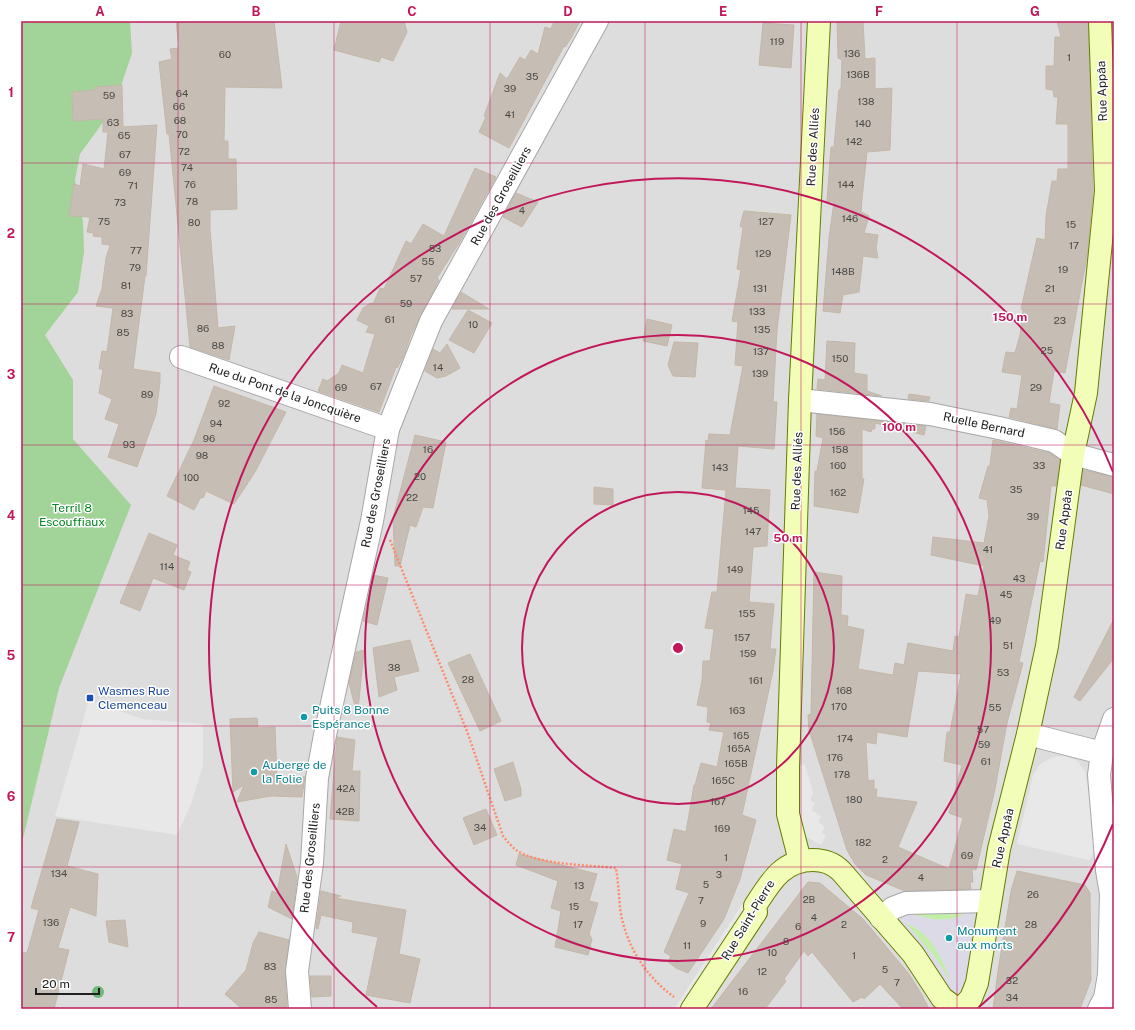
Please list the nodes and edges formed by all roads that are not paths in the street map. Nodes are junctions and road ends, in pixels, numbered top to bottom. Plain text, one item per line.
1 (597, 21) edge
2 (819, 21) edge
3 (1100, 21) edge
4 (181, 358) dead end
5 (800, 400) junction
6 (388, 429) junction
7 (1073, 454) junction
8 (1114, 465) edge
9 (1114, 719) edge
10 (1028, 734) junction
11 (1102, 753) junction
12 (800, 862) junction
13 (990, 901) junction
14 (881, 918) junction
15 (685, 1005) edge
16 (300, 1009) edge
17 (957, 1009) edge
18 (961, 1009) edge
19 (1099, 1009) edge

1 - 6 street, Rue des Groseilliers
2 - 5 street, Rue des Alliés
3 - 7 street, Rue Appâa
4 - 6 street, Rue du Pont de la Joncquière
5 - 7 street, Ruelle Bernard
5 - 12 street, Rue des Alliés
6 - 16 street, Rue des Groseilliers
7 - 8 street, Ruelle Bernard
7 - 10 street, Rue Appâa
9 - 11 street
10 - 11 street
10 - 13 street, Rue Appâa
11 - 19 street
12 - 14 street
12 - 15 street, Rue Saint-Pierre
13 - 14 street
13 - 18 street, Rue Appâa
14 - 17 street

